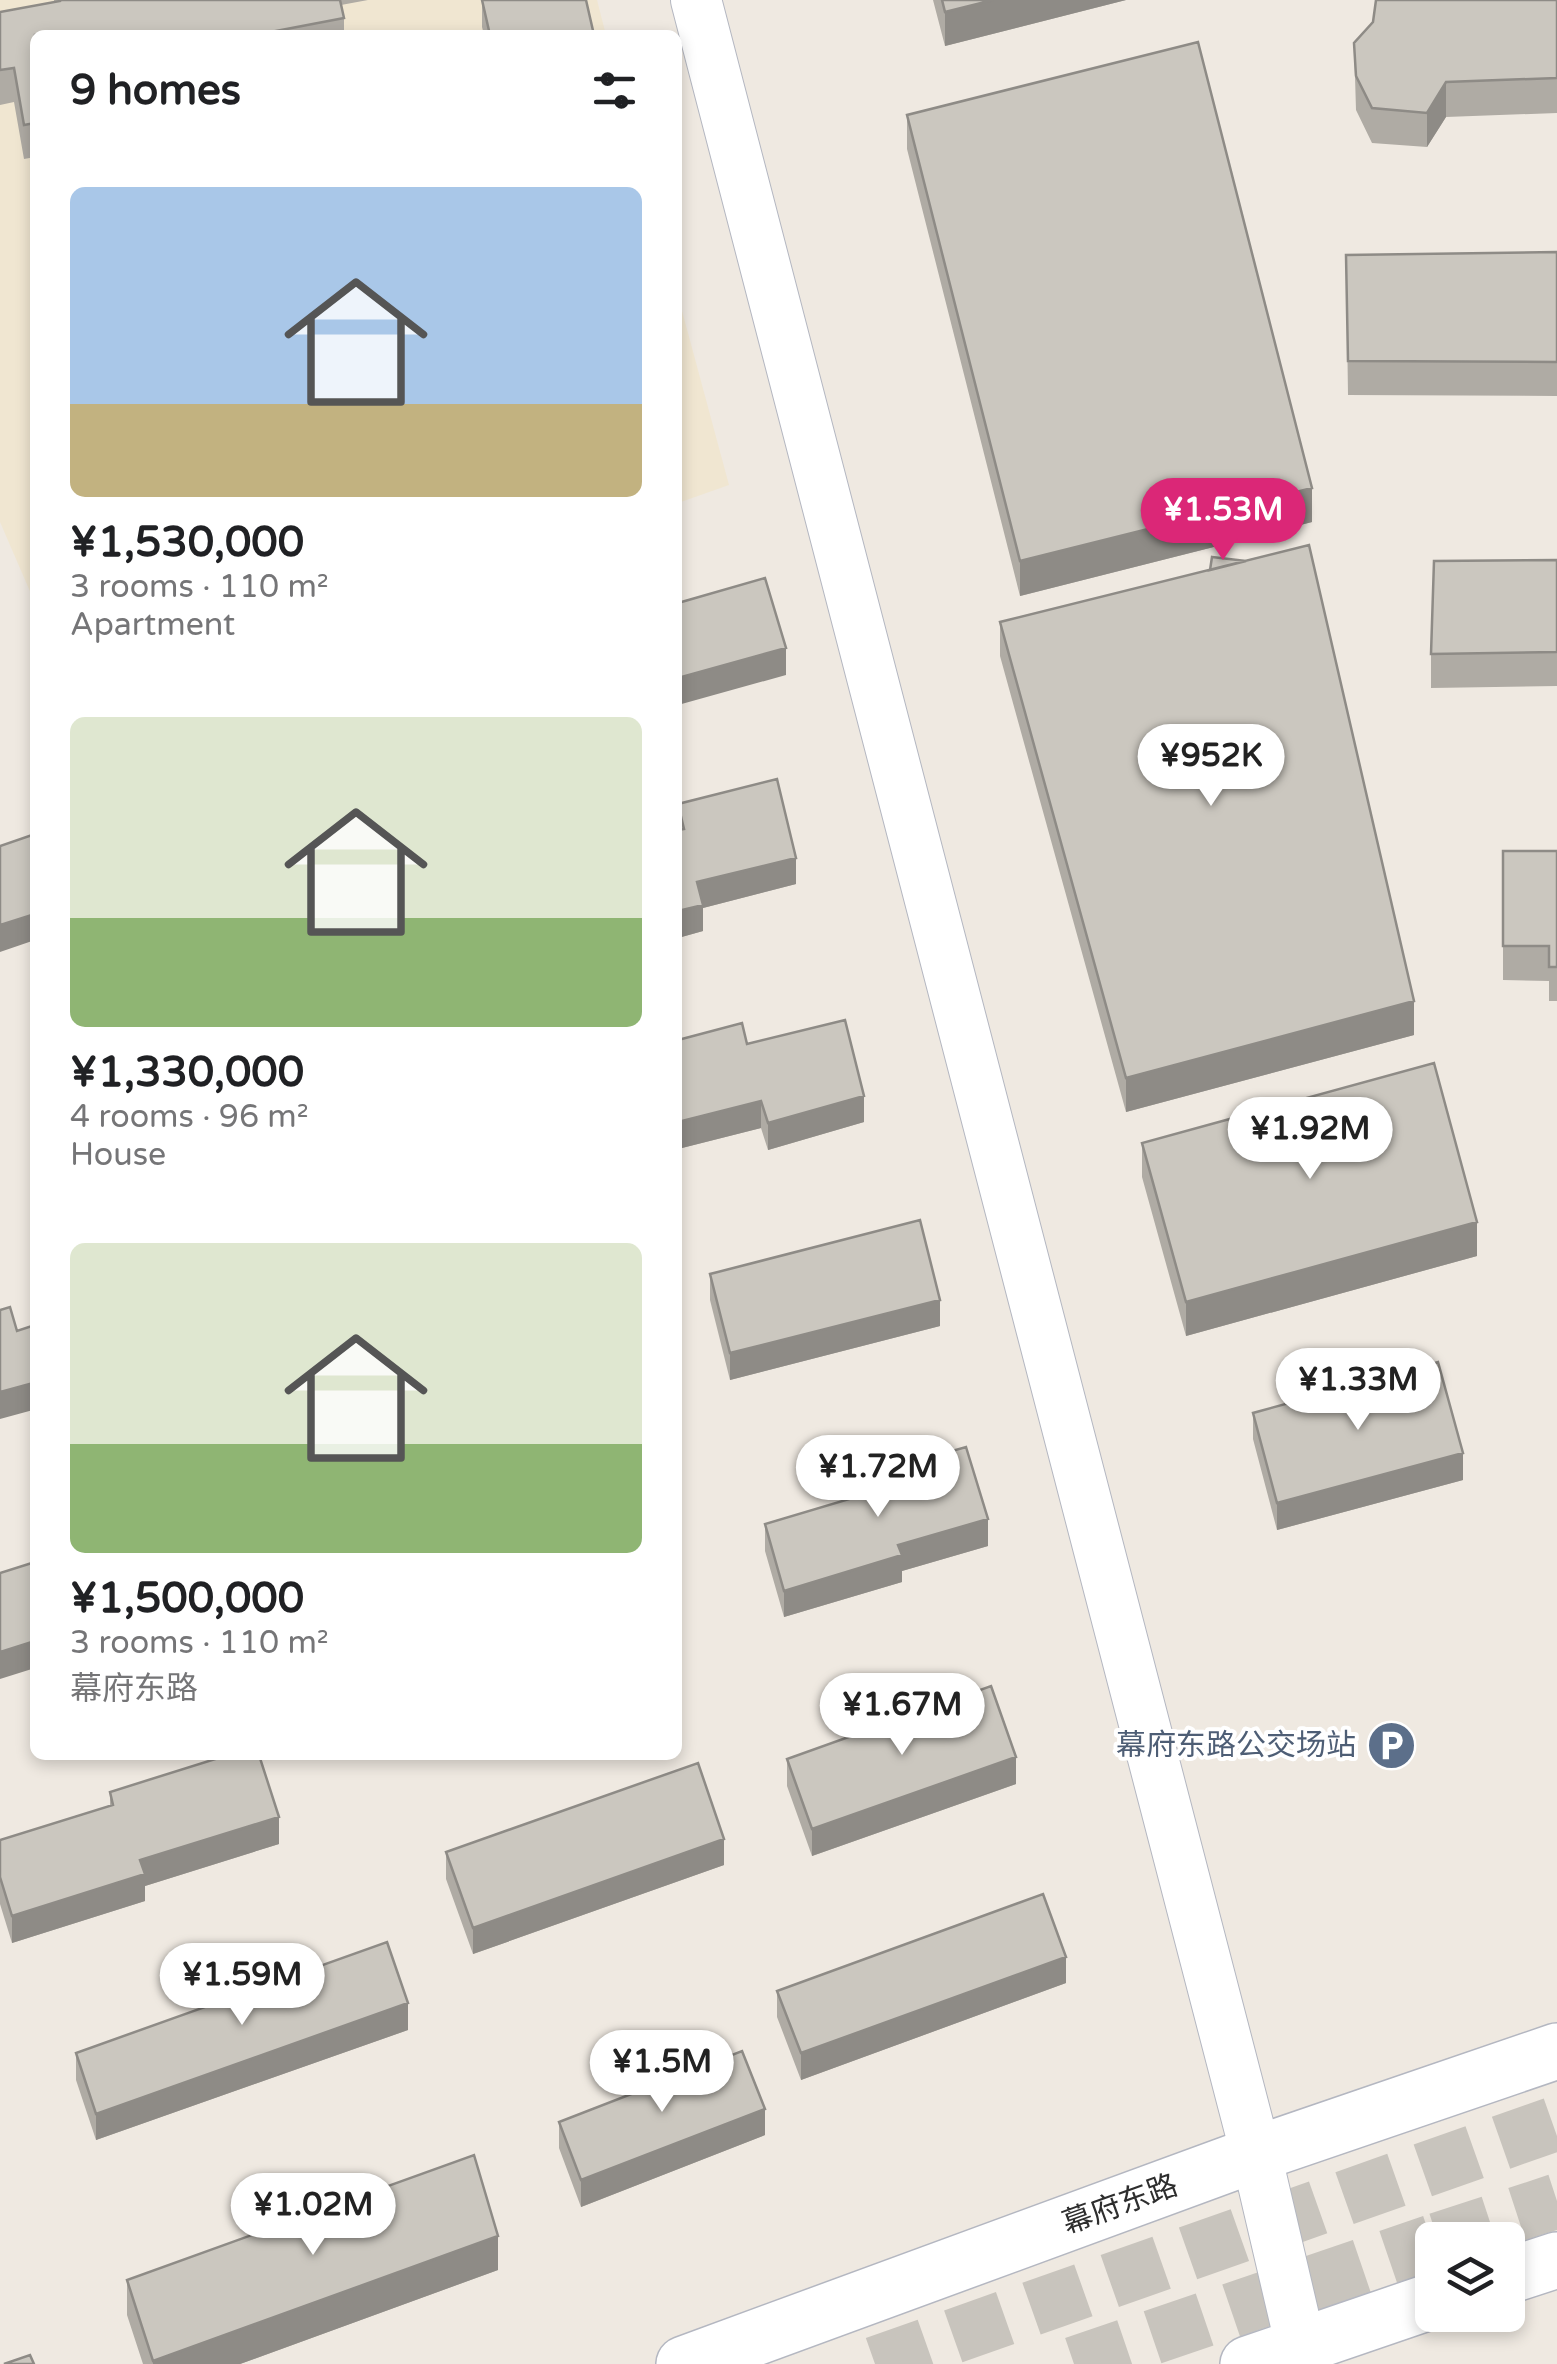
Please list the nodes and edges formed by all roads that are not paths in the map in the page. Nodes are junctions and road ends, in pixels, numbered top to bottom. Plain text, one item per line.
1 (696, 0) edge
2 (1557, 2051) edge
3 (1256, 2154) junction
4 (1557, 2260) edge
5 (1525, 2270) edge
6 (1415, 2308) edge
7 (1304, 2354) edge
8 (684, 2364) edge
9 (1248, 2364) edge

1 - 3 street
2 - 3 main road, 幕府东路
3 - 7 street
3 - 8 main road, 幕府东路
4 - 5 main road
6 - 7 main road
7 - 9 main road

